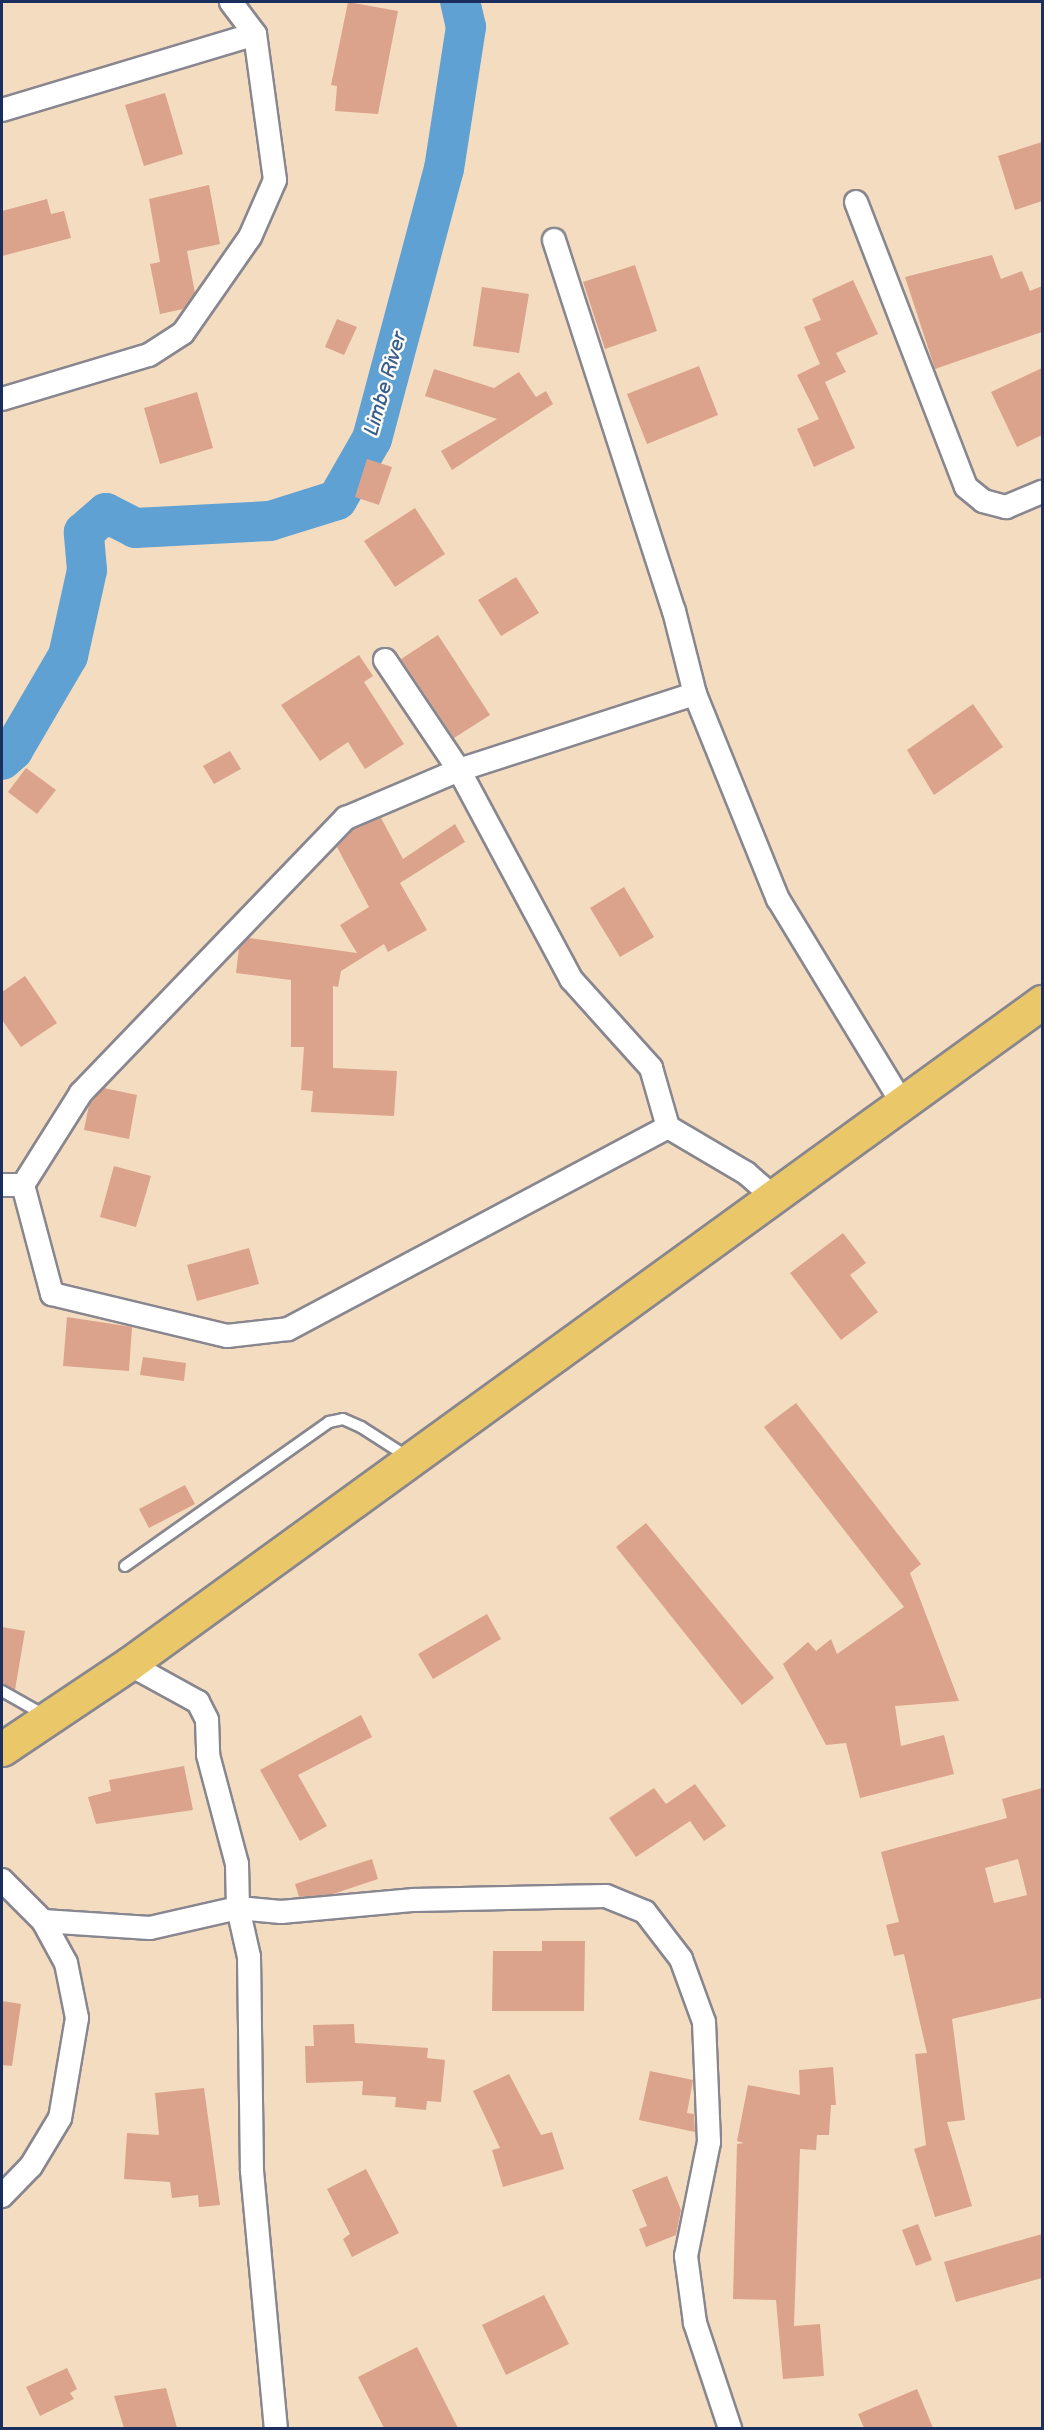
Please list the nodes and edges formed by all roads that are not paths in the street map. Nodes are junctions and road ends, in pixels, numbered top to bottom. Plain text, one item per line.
1 (231, 2) edge
2 (255, 34) junction
3 (2, 110) edge
4 (856, 202) dead end
5 (554, 240) dead end
6 (2, 399) edge
7 (1042, 492) edge
8 (385, 660) dead end
9 (694, 693) junction
10 (459, 770) junction
11 (1042, 1002) edge
12 (901, 1101) junction
13 (668, 1127) junction
14 (12, 1185) edge
15 (775, 1198) junction
16 (411, 1459) junction
17 (125, 1566) dead end
18 (129, 1664) junction
19 (2, 1691) edge
20 (51, 1719) junction
21 (2, 1749) edge
22 (2, 1880) edge
23 (238, 1908) junction
24 (43, 1921) junction
25 (2, 2196) edge
26 (276, 2428) edge
27 (730, 2428) edge

1 - 2 street
2 - 3 street
2 - 6 street
4 - 7 street
5 - 9 street
8 - 10 street
9 - 10 street
9 - 12 street
10 - 13 street
10 - 14 street
11 - 12 main road
12 - 15 main road
13 - 14 street
13 - 15 street
15 - 16 main road
16 - 17 lane
16 - 18 main road
18 - 20 main road
18 - 23 street
19 - 20 lane
20 - 21 main road
22 - 24 street
23 - 24 street
23 - 26 street
23 - 27 street
24 - 25 street

